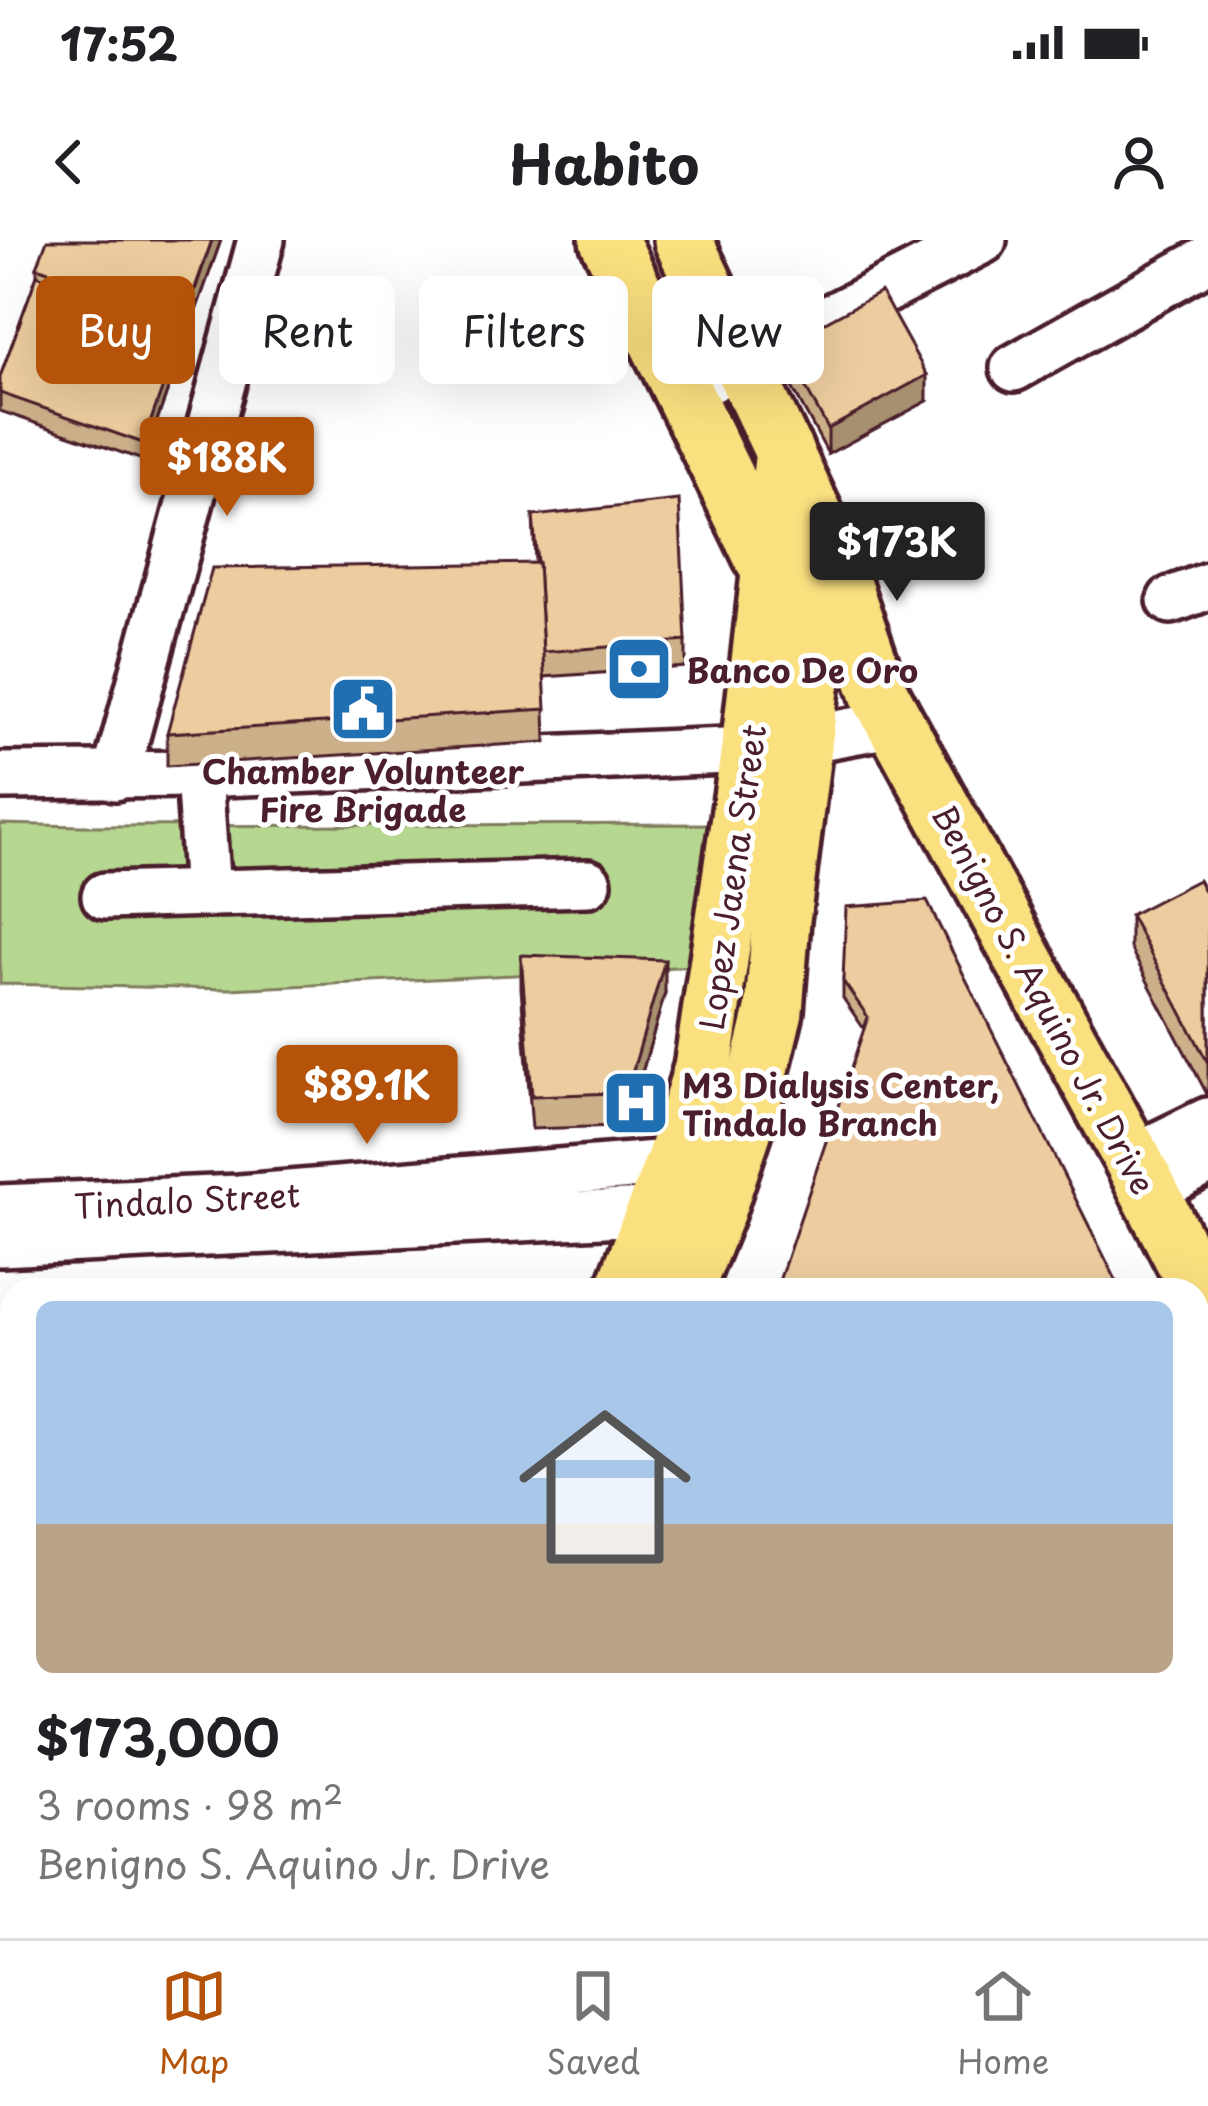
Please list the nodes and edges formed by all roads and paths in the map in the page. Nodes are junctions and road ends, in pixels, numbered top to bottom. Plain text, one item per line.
1 (261, 240) edge
2 (609, 240) edge
3 (683, 240) edge
4 (983, 240) edge
5 (1208, 259) edge
6 (701, 276) edge
7 (824, 321) edge
8 (1015, 368) dead end
9 (701, 384) edge
10 (753, 384) edge
11 (685, 392) junction
12 (784, 452) junction
13 (828, 545) junction
14 (770, 572) junction
15 (815, 644) junction
16 (887, 708) junction
17 (777, 746) junction
18 (199, 774) junction
19 (0, 776) edge
20 (115, 777) junction
21 (588, 883) dead end
22 (207, 894) junction
23 (105, 896) dead end
24 (754, 917) junction
25 (1208, 1121) edge
26 (1208, 1161) edge
27 (1141, 1175) junction
28 (666, 1185) junction
29 (724, 1185) junction
30 (10, 1225) edge
31 (630, 1278) edge
32 (689, 1278) edge
33 (1194, 1278) edge

1 - 20 street
2 - 11 main road, Benigno S. Aquino Jr. Drive
3 - 6 main road, Benigno S. Aquino Jr. Drive
4 - 7 street
5 - 8 street
9 - 11 street
10 - 12 main road, Benigno S. Aquino Jr. Drive
11 - 14 main road, Benigno S. Aquino Jr. Drive
12 - 13 main road, Benigno S. Aquino Jr. Drive
12 - 14 main road, Lopez Jaena Street
13 - 15 main road, Lopez Jaena Street
13 - 16 main road, Benigno S. Aquino Jr. Drive
14 - 15 main road, Benigno S. Aquino Jr. Drive
14 - 17 main road, Lopez Jaena Street
15 - 16 main road, Benigno S. Aquino Jr. Drive
15 - 17 main road, Lopez Jaena Street
16 - 17 street
16 - 27 main road, Benigno S. Aquino Jr. Drive
17 - 18 street
17 - 24 main road, Lopez Jaena Street
18 - 20 street
18 - 22 street
19 - 20 street
21 - 22 street
22 - 23 street
24 - 28 main road, Lopez Jaena Street
24 - 29 main road, Lopez Jaena Street
25 - 27 street
26 - 27 street
27 - 33 main road, Benigno S. Aquino Jr. Drive
28 - 29 street, Tindalo Street
28 - 30 street, Tindalo Street
28 - 31 main road, Lopez Jaena Street
29 - 32 main road, Lopez Jaena Street

